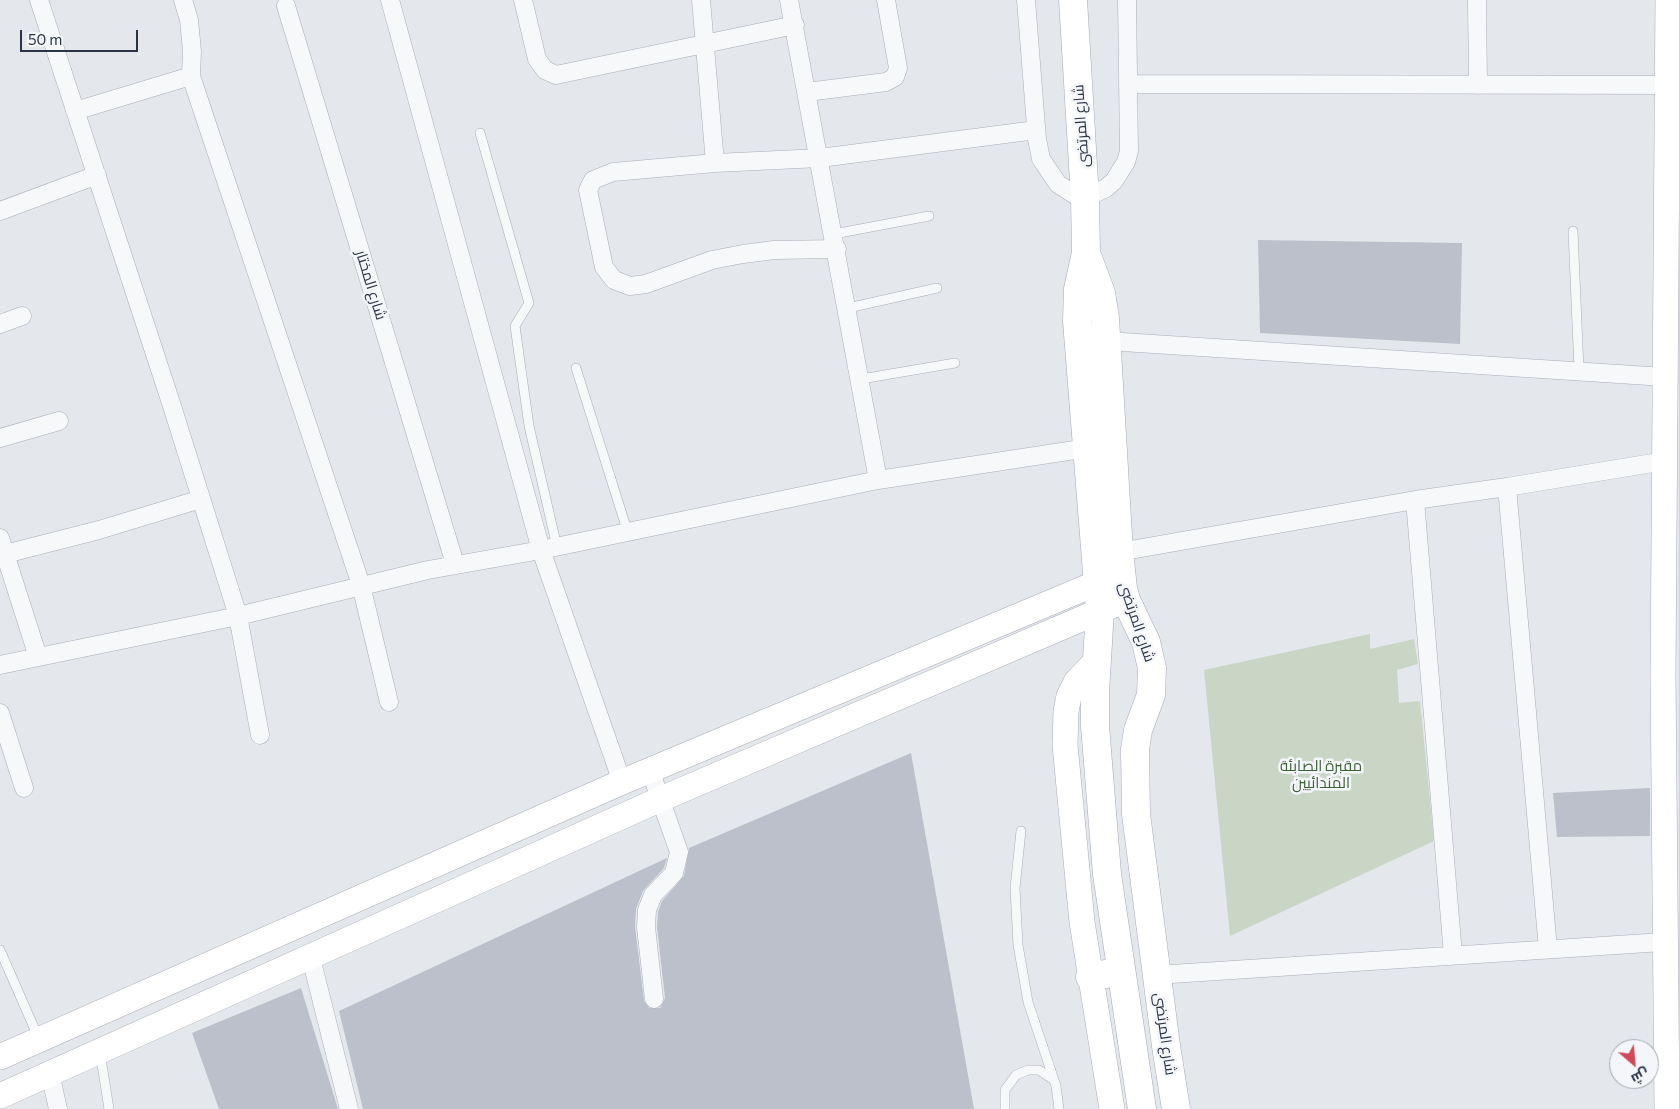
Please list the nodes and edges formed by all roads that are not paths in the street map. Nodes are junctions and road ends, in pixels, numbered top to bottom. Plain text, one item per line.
1 (39, 0) edge
2 (183, 0) edge
3 (390, 0) edge
4 (523, 0) edge
5 (701, 0) edge
6 (789, 0) edge
7 (886, 0) edge
8 (1026, 0) edge
9 (1073, 0) edge
10 (1127, 0) edge
11 (1477, 0) edge
12 (286, 6) dead end
13 (1672, 9) edge
14 (795, 25) junction
15 (704, 44) junction
16 (191, 76) junction
17 (1129, 84) junction
18 (1478, 85) junction
19 (1674, 85) edge
20 (807, 92) junction
21 (76, 111) junction
22 (1036, 130) junction
23 (480, 133) dead end
24 (820, 158) junction
25 (715, 163) junction
26 (96, 175) junction
27 (1085, 198) junction
28 (0, 211) edge
29 (929, 216) dead end
30 (1573, 232) dead end
31 (836, 241) junction
32 (1086, 253) junction
33 (937, 288) dead end
34 (848, 308) junction
35 (22, 316) dead end
36 (0, 324) edge
37 (1107, 341) junction
38 (955, 363) dead end
39 (576, 368) dead end
40 (1580, 370) junction
41 (1665, 377) junction
42 (861, 379) junction
43 (59, 421) dead end
44 (0, 438) edge
45 (1088, 448) junction
46 (1665, 461) junction
47 (878, 480) junction
48 (1507, 487) junction
49 (202, 499) junction
50 (1415, 500) junction
51 (628, 533) junction
52 (2, 546) edge
53 (549, 549) junction
54 (455, 564) junction
55 (1112, 569) junction
56 (361, 585) junction
57 (1126, 600) junction
58 (1100, 610) junction
59 (238, 616) junction
60 (38, 657) junction
61 (1098, 659) junction
62 (0, 665) edge
63 (389, 702) dead end
64 (0, 713) edge
65 (260, 735) dead end
66 (1671, 737) edge
67 (650, 770) junction
68 (622, 782) junction
69 (24, 788) dead end
70 (661, 800) junction
71 (1021, 831) dead end
72 (1663, 942) junction
73 (1548, 949) junction
74 (0, 950) edge
75 (1453, 955) junction
76 (311, 958) junction
77 (1121, 971) junction
78 (1156, 975) junction
79 (1090, 977) junction
80 (654, 999) dead end
81 (39, 1039) junction
82 (100, 1050) junction
83 (0, 1057) edge
84 (50, 1073) junction
85 (1054, 1080) junction
86 (0, 1096) edge
87 (58, 1109) edge
88 (109, 1109) edge
89 (349, 1109) edge
90 (1006, 1109) edge
91 (1059, 1109) edge
92 (1112, 1109) edge
93 (1142, 1109) edge
94 (1176, 1109) edge
95 (1666, 1109) edge

1 - 21 street
2 - 16 street
3 - 53 street
4 - 15 street
5 - 15 street
6 - 14 street
7 - 20 street
8 - 22 street
9 - 27 main road, شارع المرتضى
10 - 17 street
11 - 18 street
12 - 54 street, شارع المختار
13 - 19 street
14 - 15 street
14 - 20 street
15 - 25 street
16 - 21 street
16 - 56 street
17 - 18 street
17 - 27 street
18 - 19 street
19 - 41 street
20 - 24 street
21 - 26 street
22 - 24 street
22 - 27 street
23 - 53 lane
24 - 25 street
24 - 31 street
25 - 31 street
26 - 28 street
26 - 49 street
27 - 32 main road, شارع المرتضى
29 - 31 lane
30 - 40 lane
31 - 34 street
32 - 37 main road, شارع المرتضى
32 - 45 main road, شارع المرتضى
33 - 34 lane
34 - 42 street
35 - 36 street
37 - 40 street
37 - 55 main road, شارع المرتضى
38 - 42 lane
39 - 51 lane
40 - 41 street
41 - 46 street
42 - 47 street
43 - 44 street
45 - 47 street
45 - 55 main road, شارع المرتضى
46 - 48 street
46 - 66 street
47 - 51 street
48 - 50 street
48 - 73 street
49 - 52 street
49 - 59 street
50 - 55 street
50 - 75 street
51 - 53 street
52 - 60 street
53 - 54 street
53 - 68 street
54 - 56 street
55 - 57 main road, شارع المرتضى
55 - 58 main road, شارع المرتضى
55 - 67 street
56 - 59 street
56 - 63 street
57 - 58 street
57 - 78 main road, شارع المرتضى
58 - 61 main road, شارع المرتضى
58 - 70 street
59 - 60 street
59 - 65 street
60 - 62 street
61 - 77 main road, شارع المرتضى
61 - 79 street
64 - 69 street
66 - 72 street
67 - 68 street
67 - 70 street
68 - 81 street
70 - 76 street
70 - 80 street
71 - 85 lane
72 - 73 street
72 - 95 street
73 - 75 street
74 - 81 lane
75 - 78 street
76 - 82 street
76 - 89 street
77 - 79 main road
77 - 93 main road, شارع المرتضى
78 - 94 main road, شارع المرتضى
79 - 92 street
81 - 83 street
82 - 84 street
82 - 88 lane
84 - 86 street
84 - 87 street
85 - 90 lane
85 - 91 lane

